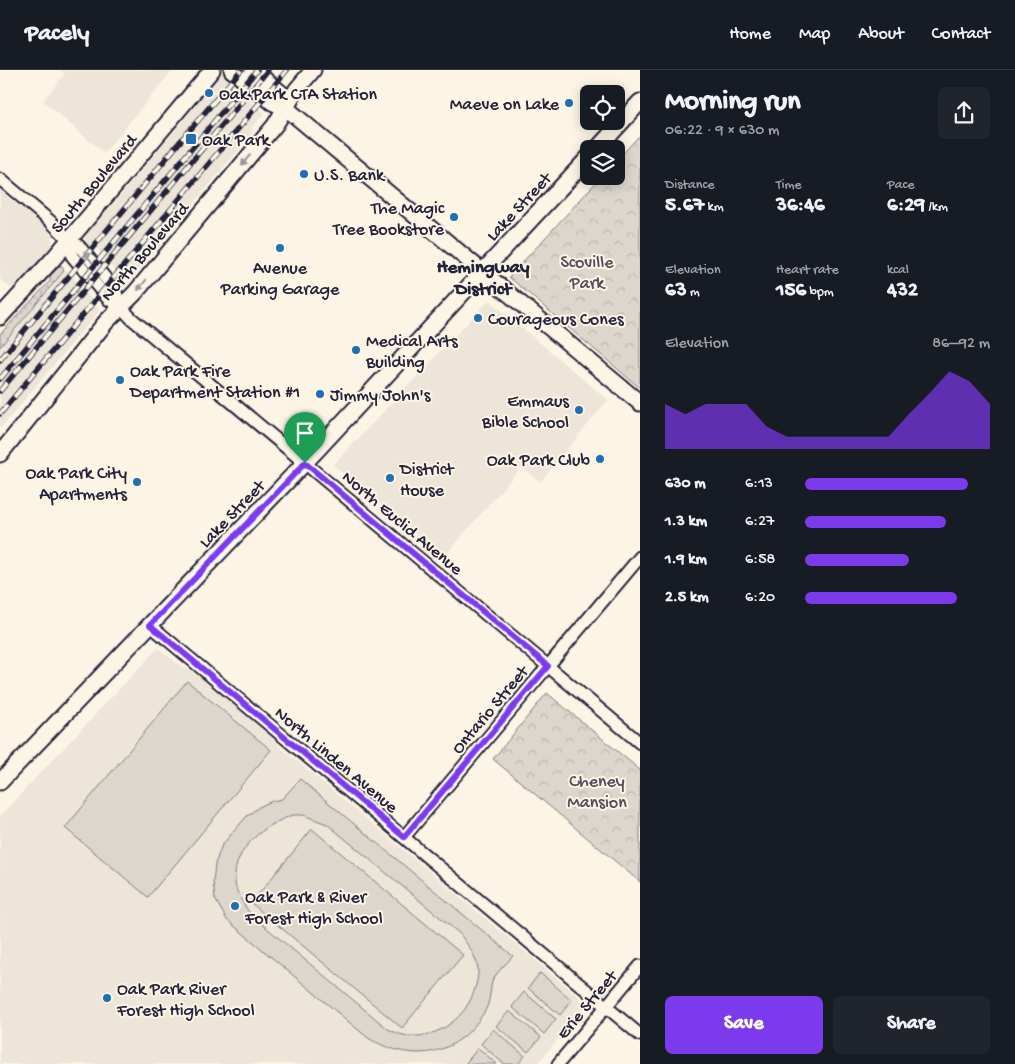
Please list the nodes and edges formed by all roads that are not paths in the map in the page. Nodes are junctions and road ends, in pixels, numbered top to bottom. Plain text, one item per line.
1 (212, 70) edge
2 (232, 70) edge
3 (253, 70) edge
4 (313, 70) edge
5 (640, 102) edge
6 (286, 108) junction
7 (605, 140) edge
8 (580, 167) edge
9 (0, 179) edge
10 (69, 240) junction
11 (483, 272) junction
12 (121, 307) junction
13 (0, 317) edge
14 (640, 403) edge
15 (0, 454) edge
16 (305, 463) junction
17 (640, 556) edge
18 (150, 625) junction
19 (548, 666) junction
20 (640, 743) edge
21 (0, 782) edge
22 (404, 837) junction
23 (640, 966) edge
24 (606, 1006) junction
25 (640, 1034) edge
26 (558, 1064) edge

1 - 10 street, South Boulevard
2 - 6 street
3 - 6 street
4 - 6 street, North Boulevard
5 - 7 street
6 - 11 street
6 -> 12 street, North Boulevard
8 - 11 street, Lake Street
9 - 10 street
10 - 12 street, North Euclid Avenue
10 - 13 street, South Boulevard
11 - 14 street
11 - 16 street, Lake Street
12 - 15 street, North Boulevard
12 - 16 street, North Euclid Avenue
16 - 18 street, Lake Street
16 - 19 street, North Euclid Avenue
17 - 19 street, Ontario Street
18 - 21 street, Lake Street
18 - 22 street, North Linden Avenue
19 - 20 street, North Euclid Avenue
19 - 22 street, Ontario Street
22 - 24 street, North Linden Avenue
23 - 24 street, Erie Street
24 - 25 street, North Linden Avenue
24 - 26 street, Erie Street

